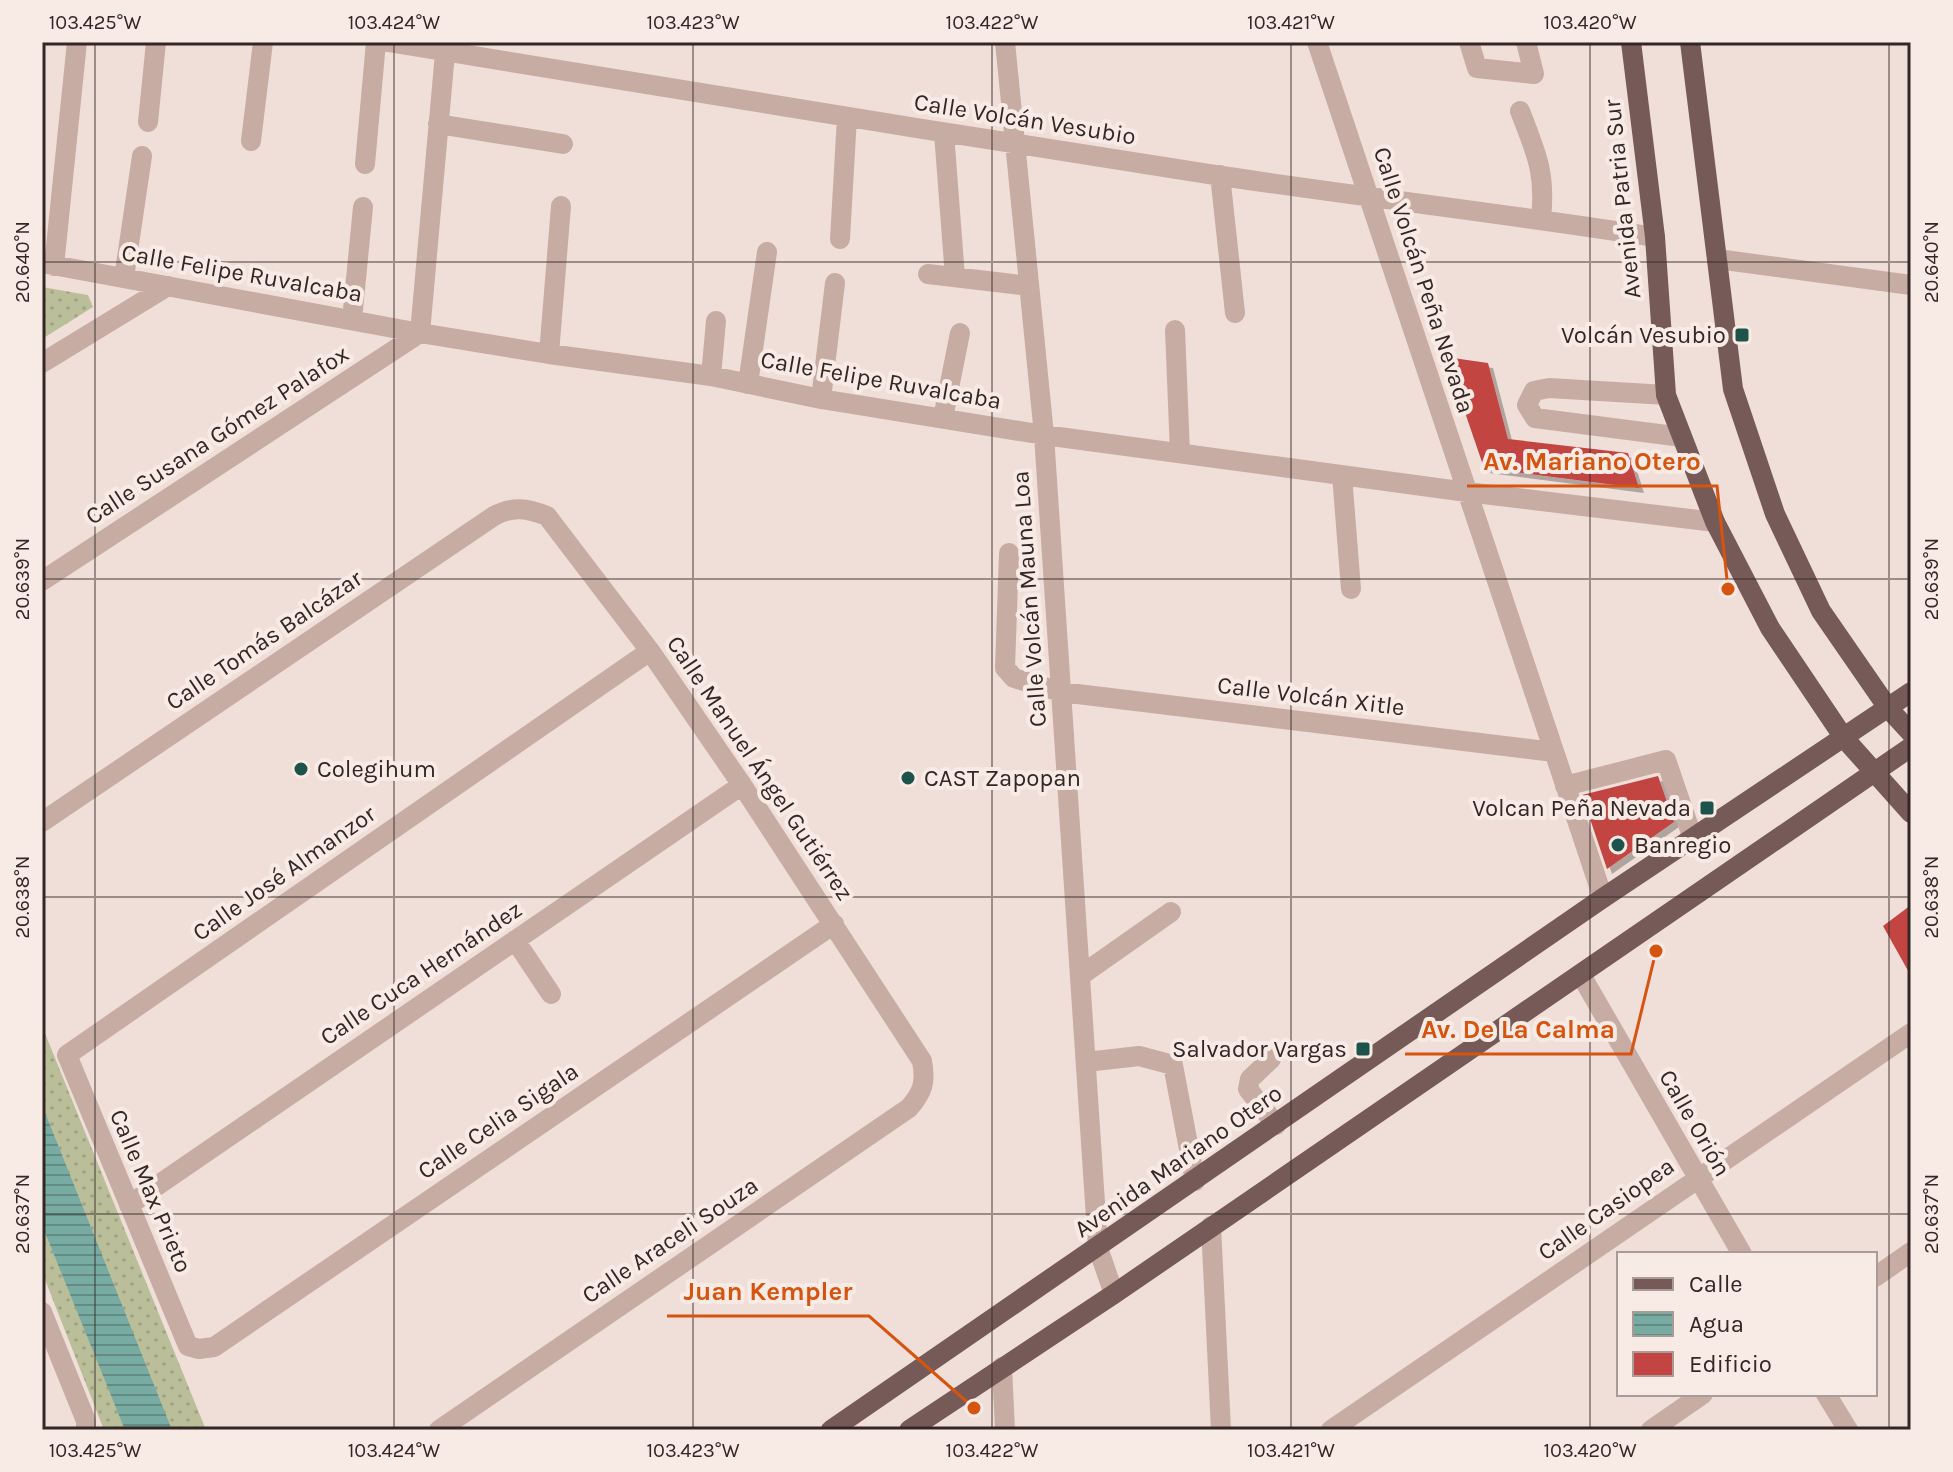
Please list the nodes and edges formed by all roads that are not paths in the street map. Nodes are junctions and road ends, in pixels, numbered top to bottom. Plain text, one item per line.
1 (77, 42) edge
2 (156, 42) edge
3 (263, 42) edge
4 (376, 42) edge
5 (388, 42) edge
6 (1005, 42) edge
7 (1317, 42) edge
8 (1469, 42) edge
9 (1526, 42) edge
10 (1631, 42) edge
11 (1690, 42) edge
12 (446, 47) edge
13 (1520, 111) dead end
14 (847, 117) junction
15 (148, 122) dead end
16 (438, 124) junction
17 (944, 133) junction
18 (251, 141) dead end
19 (563, 144) dead end
20 (1015, 144) junction
21 (142, 156) dead end
22 (365, 164) dead end
23 (1220, 175) junction
24 (1369, 198) junction
25 (561, 206) dead end
26 (363, 207) dead end
27 (1541, 219) junction
28 (1655, 237) junction
29 (840, 239) dead end
30 (767, 252) dead end
31 (1717, 259) junction
32 (48, 264) edge
33 (928, 274) dead end
34 (955, 277) junction
35 (124, 278) junction
36 (835, 283) dead end
37 (1911, 285) edge
38 (168, 286) junction
39 (1029, 286) junction
40 (1235, 313) dead end
41 (352, 320) junction
42 (716, 321) dead end
43 (1175, 330) dead end
44 (420, 333) junction
45 (960, 333) dead end
46 (549, 354) junction
47 (42, 363) edge
48 (711, 376) junction
49 (748, 384) junction
50 (1666, 395) junction
51 (821, 399) junction
52 (943, 418) junction
53 (1044, 435) junction
54 (1682, 437) junction
55 (1180, 453) junction
56 (1342, 475) junction
57 (1467, 492) junction
58 (518, 509) joint
59 (1715, 522) junction
60 (1009, 553) dead end
61 (42, 581) edge
62 (1351, 589) dead end
63 (650, 651) junction
64 (1061, 692) junction
65 (1911, 692) edge
66 (1888, 708) junction
67 (1911, 733) edge
68 (1844, 738) junction
69 (1911, 747) edge
70 (1554, 752) junction
71 (1874, 774) junction
72 (742, 785) junction
73 (1565, 786) junction
74 (1911, 813) edge
75 (42, 822) edge
76 (1693, 839) junction
77 (1603, 898) junction
78 (1171, 912) dead end
79 (834, 924) junction
80 (515, 940) junction
81 (1581, 975) junction
82 (1080, 976) junction
83 (551, 994) dead end
84 (1911, 1033) edge
85 (67, 1055) joint
86 (1271, 1059) dead end
87 (1086, 1062) junction
88 (924, 1086) joint
89 (1276, 1125) junction
90 (1697, 1178) junction
91 (1195, 1181) junction
92 (129, 1205) junction
93 (1211, 1226) junction
94 (1098, 1248) junction
95 (1741, 1252) edge
96 (1911, 1252) edge
97 (1877, 1276) edge
98 (1114, 1294) junction
99 (42, 1312) edge
100 (188, 1346) joint
101 (1002, 1367) junction
102 (1700, 1396) edge
103 (1827, 1396) edge
104 (86, 1425) edge
105 (439, 1430) edge
106 (831, 1430) edge
107 (909, 1430) edge
108 (1005, 1430) edge
109 (1221, 1430) edge
110 (1331, 1430) edge
111 (1651, 1430) edge
112 (1848, 1430) edge

1 - 32 street
2 - 15 street
3 - 18 street
4 - 22 street
5 - 12 street, Calle Volcán Vesubio
6 - 20 street, Calle Volcán Mauna Loa
7 - 24 street, Calle Volcán Peña Nevada
8 - 9 street
10 - 28 main road, Avenida Patria Sur
11 - 31 main road
12 - 14 street, Calle Volcán Vesubio
12 - 16 street
13 - 27 street
14 - 17 street, Calle Volcán Vesubio
14 - 29 street
16 - 19 street
16 - 44 street
17 - 20 street, Calle Volcán Vesubio
17 - 34 street
20 - 23 street, Calle Volcán Vesubio
20 - 39 street, Calle Volcán Mauna Loa
21 - 35 street
23 - 24 street, Calle Volcán Vesubio
23 - 40 street
24 - 27 street, Calle Volcán Vesubio
24 - 57 street, Calle Volcán Peña Nevada
25 - 46 street
26 - 41 street
27 - 28 street, Calle Volcán Vesubio
28 - 50 main road, Avenida Patria Sur
30 - 49 street
31 - 37 street
31 - 66 main road
32 - 35 street, Calle Felipe Ruvalcaba
33 - 34 street
34 - 39 street
35 - 38 street, Calle Felipe Ruvalcaba
36 - 51 street
38 - 41 street, Calle Felipe Ruvalcaba
38 - 47 street
39 - 53 street, Calle Volcán Mauna Loa
41 - 44 street, Calle Felipe Ruvalcaba
42 - 48 street
43 - 55 street
44 - 46 street, Calle Felipe Ruvalcaba
44 - 61 street, Calle Susana Gómez Palafox
45 - 52 street
46 - 48 street, Calle Felipe Ruvalcaba
48 - 49 street, Calle Felipe Ruvalcaba
49 - 51 street, Calle Felipe Ruvalcaba
50 - 54 main road, Avenida Patria Sur
50 - 54 street
51 - 52 street, Calle Felipe Ruvalcaba
52 - 53 street, Calle Felipe Ruvalcaba
53 - 55 street, Calle Felipe Ruvalcaba
53 - 64 street, Calle Volcán Mauna Loa
54 - 59 main road, Avenida Patria Sur
55 - 56 street, Calle Felipe Ruvalcaba
56 - 57 street, Calle Felipe Ruvalcaba
56 - 62 street
57 - 59 street, Calle Felipe Ruvalcaba
57 - 70 street, Calle Volcán Peña Nevada
58 - 63 street, Calle Manuel Ángel Gutiérrez
58 - 75 street, Calle Tomás Balcázar
59 - 68 main road, Avenida Patria Sur
60 - 64 street, Calle Volcán Xitle
63 - 72 street, Calle Manuel Ángel Gutiérrez
63 - 85 street, Calle José Almanzor
64 - 70 street, Calle Volcán Xitle
64 - 82 street, Calle Volcán Mauna Loa
65 - 66 main road, Avenida Mariano Otero
66 - 67 main road
66 - 68 main road, Avenida Mariano Otero
68 - 71 main road, Avenida Patria Sur
68 - 76 main road, Avenida Mariano Otero
69 - 71 main road
70 - 73 street, Calle Volcán Peña Nevada
71 - 74 main road, Avenida Patria Sur
71 - 81 main road
72 - 79 street, Calle Manuel Ángel Gutiérrez
72 - 80 street, Calle Cuca Hernández
73 - 76 street
73 - 77 street, Calle Volcán Peña Nevada
76 - 77 main road, Avenida Mariano Otero
77 - 89 main road, Avenida Mariano Otero
78 - 82 street
79 - 88 street, Calle Manuel Ángel Gutiérrez
79 - 100 street, Calle Celia Sigala
80 - 83 street
80 - 92 street, Calle Cuca Hernández
81 - 90 street, Calle Orión
81 - 93 main road
82 - 87 street, Calle Volcán Mauna Loa
84 - 90 street, Calle Casiopea
85 - 92 street, Calle Max Prieto
86 - 89 street
87 - 91 street
87 - 94 street, Calle Volcán Mauna Loa
88 - 105 street, Calle Araceli Souza
89 - 91 main road, Avenida Mariano Otero
90 - 95 street, Calle Orión
90 - 110 street, Calle Casiopea
91 - 94 main road, Avenida Mariano Otero
92 - 100 street, Calle Max Prieto
93 - 98 main road
93 - 109 street
94 - 98 street, Calle Volcán Mauna Loa
94 - 106 main road, Avenida Mariano Otero
96 - 97 street
98 - 101 main road
99 - 104 street
101 - 107 main road
101 - 108 street
102 - 111 street
103 - 112 street

